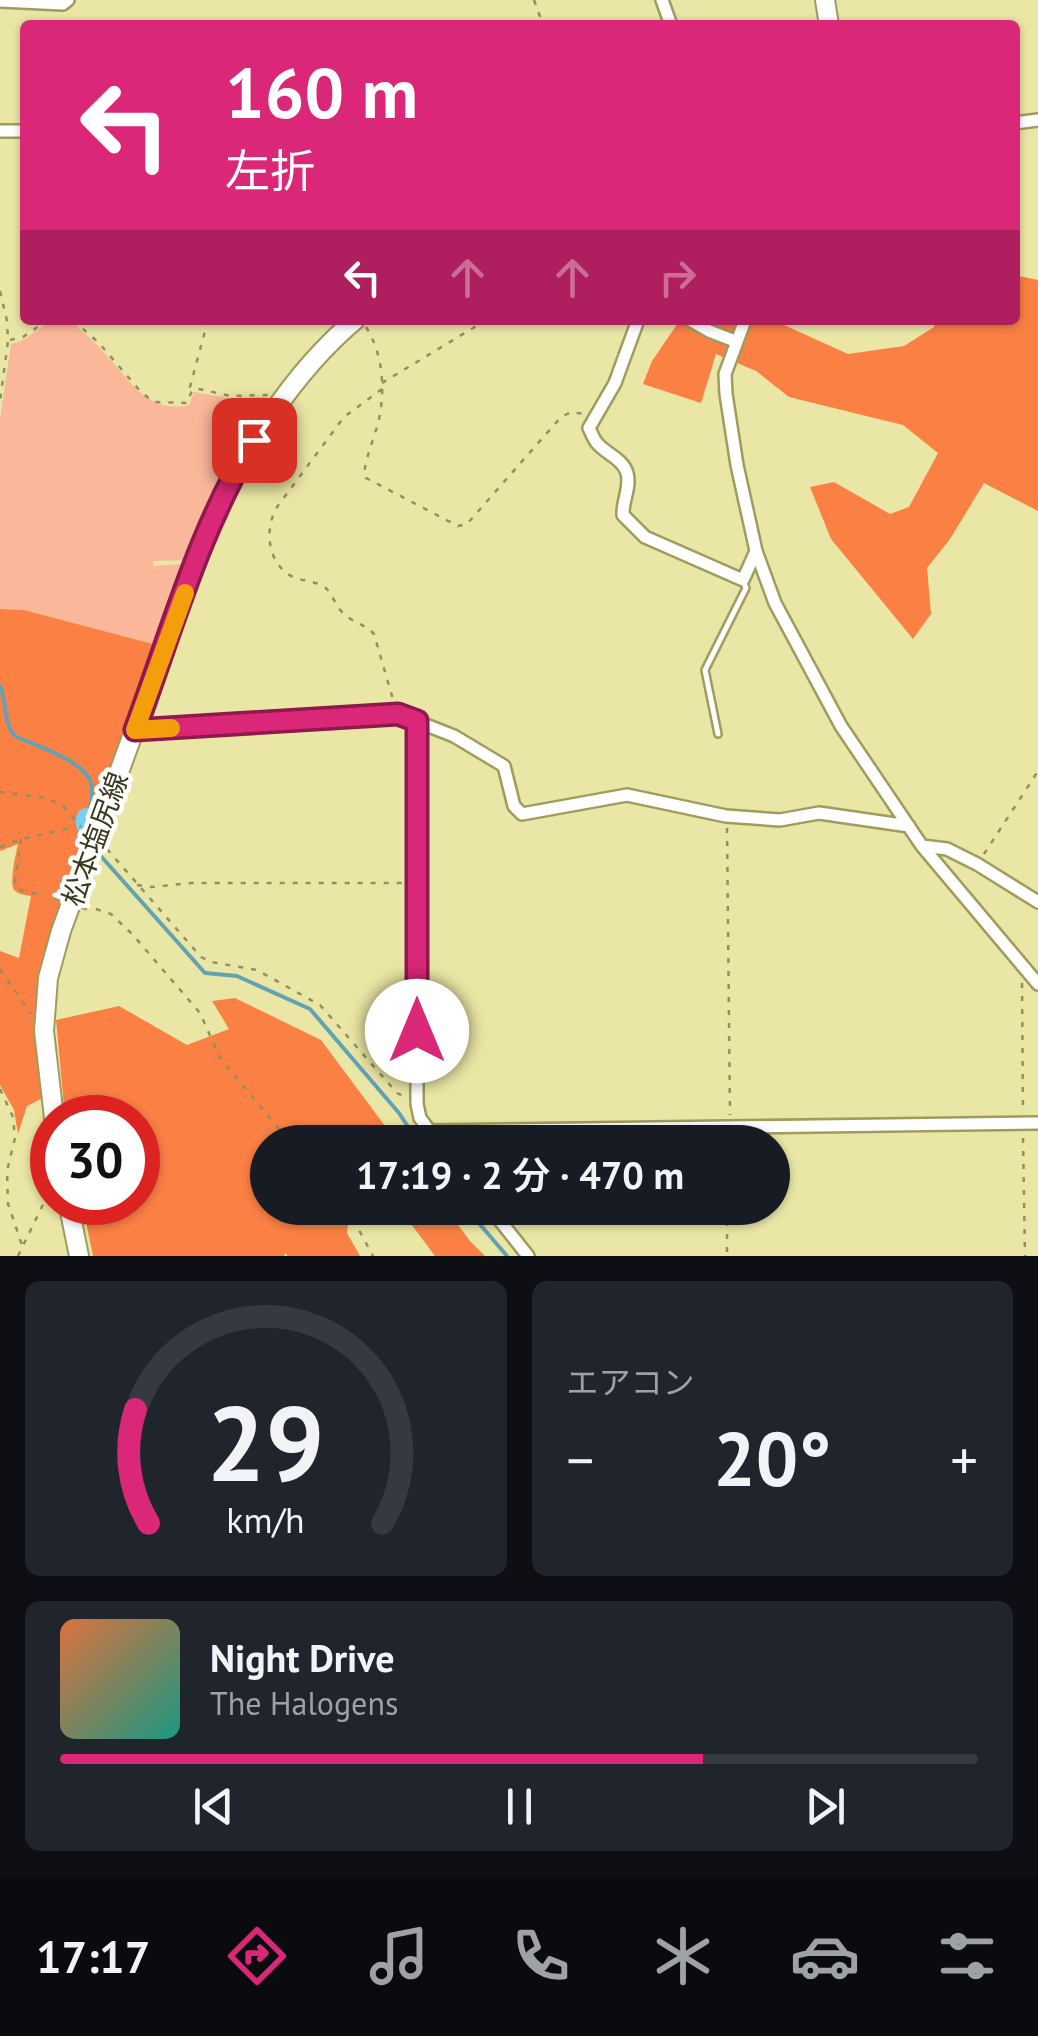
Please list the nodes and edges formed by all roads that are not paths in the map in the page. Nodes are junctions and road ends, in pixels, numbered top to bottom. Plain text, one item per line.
1 (68, 0) edge
2 (0, 1) edge
3 (353, 325) edge
4 (636, 325) edge
5 (699, 325) edge
6 (743, 325) edge
7 (736, 342) junction
8 (756, 551) junction
9 (743, 580) junction
10 (417, 721) junction
11 (135, 730) junction
12 (718, 734) dead end
13 (909, 826) junction
14 (922, 846) junction
15 (55, 895) road end
16 (1038, 902) edge
17 (88, 906) road end
18 (1038, 984) edge
19 (51, 1095) edge
20 (1038, 1123) edge
21 (424, 1125) edge
22 (790, 1127) edge
23 (73, 1225) edge
24 (503, 1225) edge
25 (79, 1256) edge
26 (528, 1256) edge

1 - 2 street
3 - 11 main road, 松本塩尻線
4 - 9 street
5 - 7 street
6 - 7 street
7 - 8 street
8 - 9 street
8 - 13 street
9 - 12 lane
10 - 11 street
10 - 13 street
10 - 21 street
11 - 19 main road, 松本塩尻線
13 - 14 street
14 - 16 street
14 - 18 street
15 - 17 lane, bridge
20 - 22 street
23 - 25 main road
24 - 26 street

